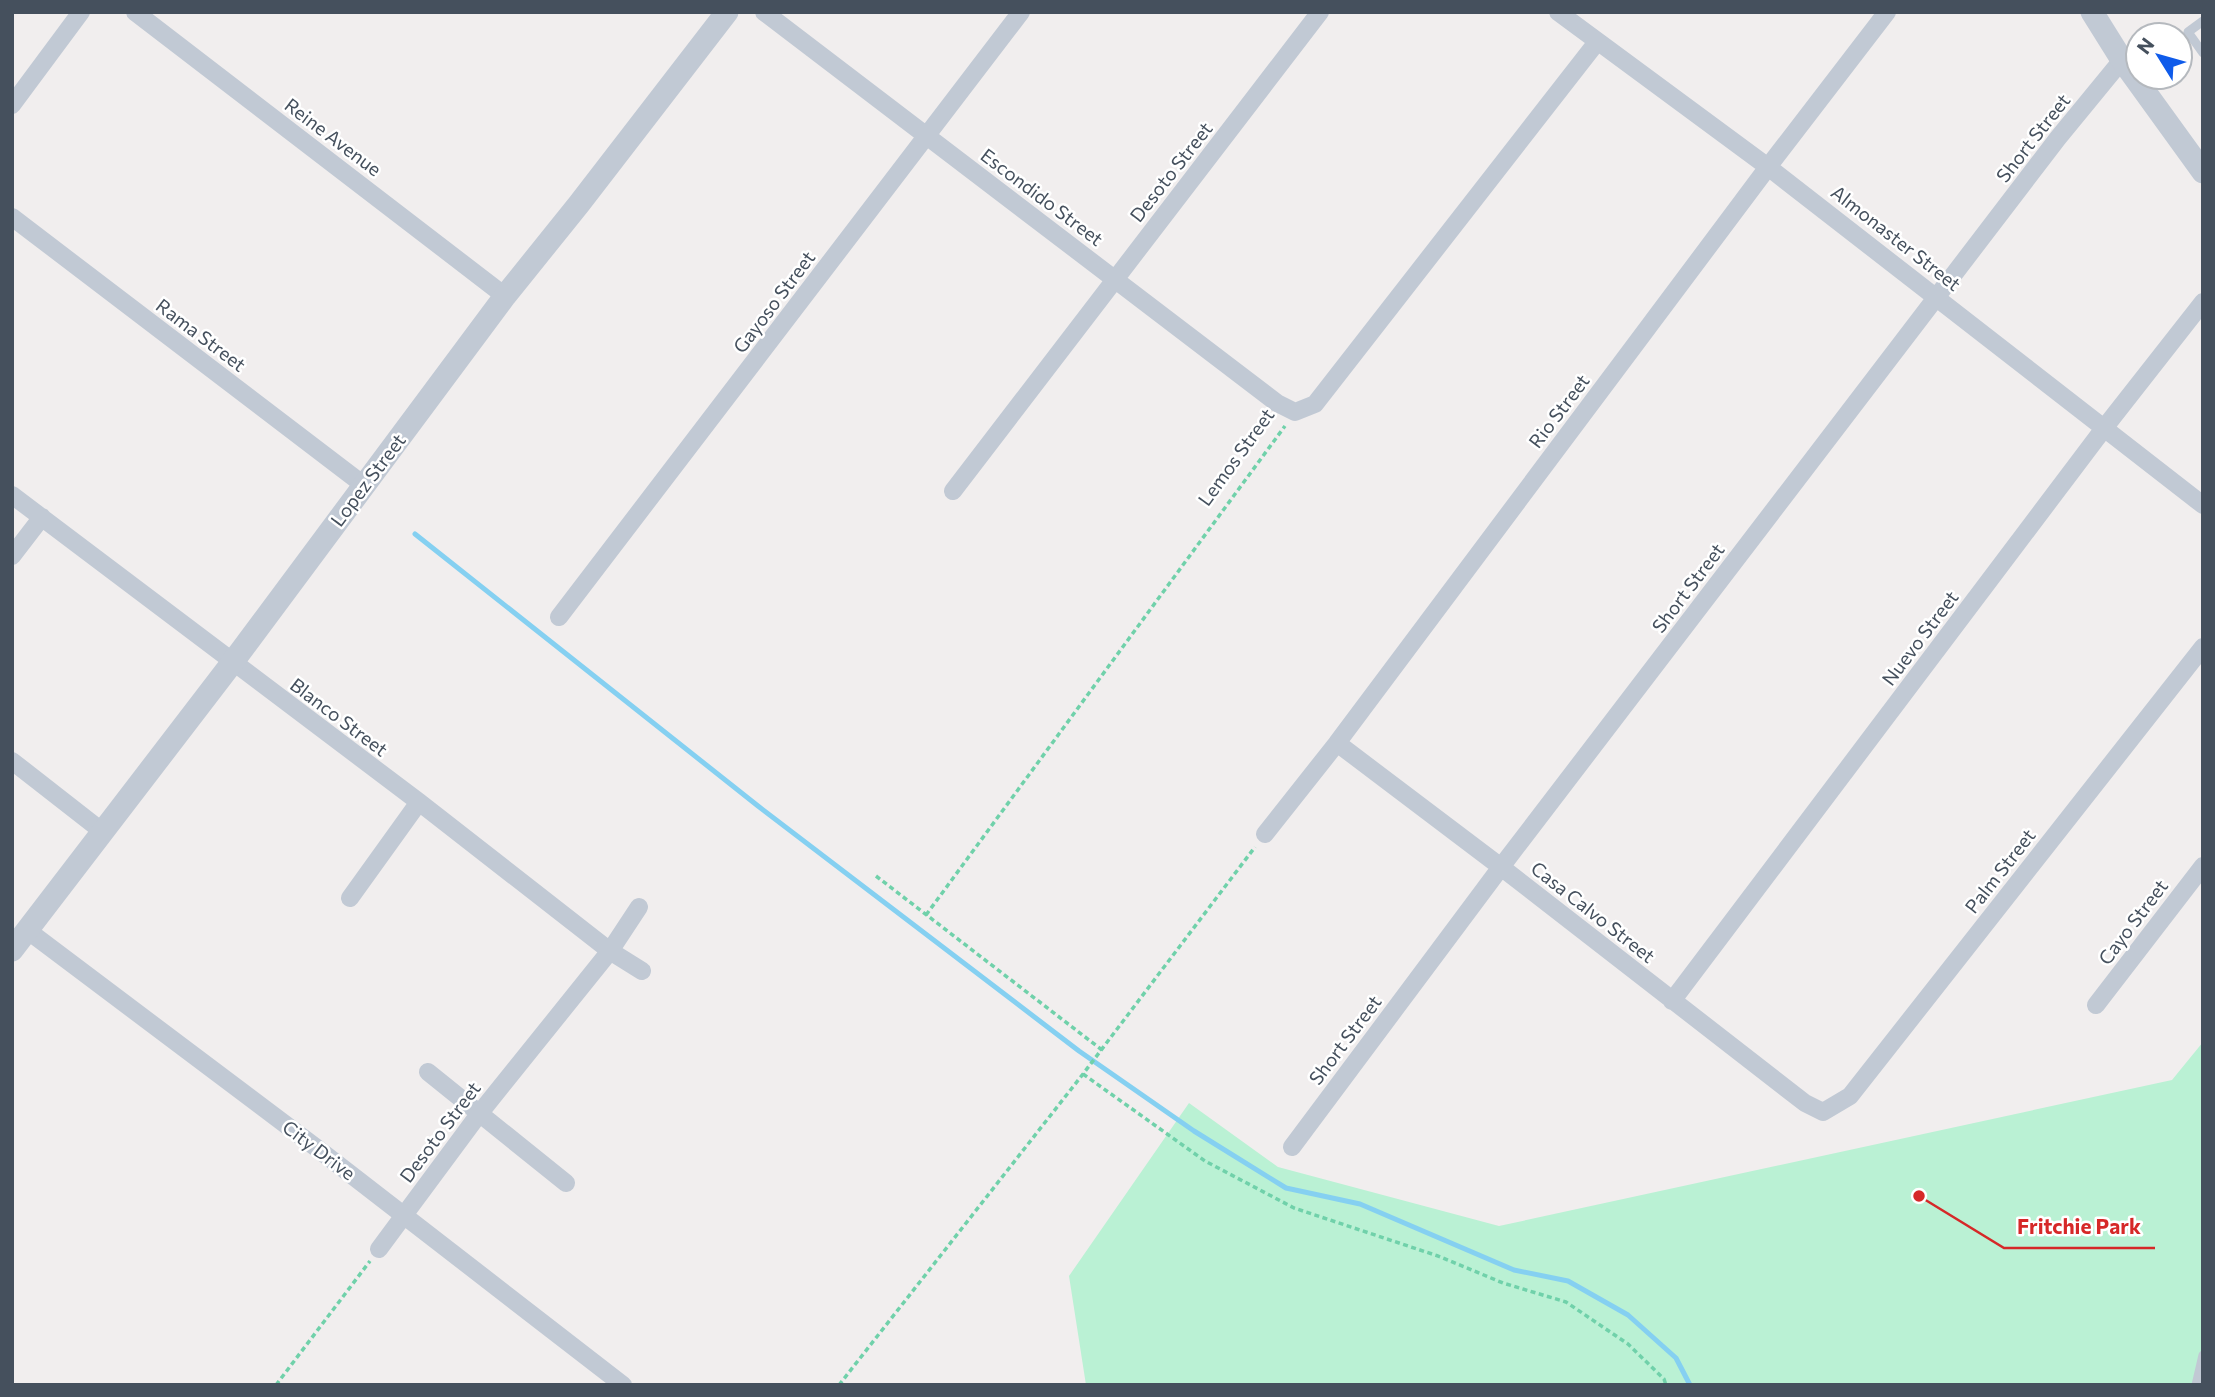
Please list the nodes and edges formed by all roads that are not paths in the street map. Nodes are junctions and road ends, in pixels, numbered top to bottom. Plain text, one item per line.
1 (81, 12) edge
2 (135, 12) edge
3 (727, 12) edge
4 (764, 12) edge
5 (1021, 12) edge
6 (1321, 12) edge
7 (1558, 12) edge
8 (1888, 12) edge
9 (2092, 12) edge
10 (2203, 21) edge
11 (1597, 42) junction
12 (2203, 53) edge
13 (2122, 60) junction
14 (12, 105) edge
15 (927, 136) junction
16 (1769, 167) junction
17 (2203, 172) edge
18 (12, 217) edge
19 (1115, 279) junction
20 (505, 296) junction
21 (1937, 297) junction
22 (2203, 302) edge
23 (1295, 412) joint
24 (2105, 427) junction
25 (365, 486) junction
26 (953, 491) dead end
27 (12, 495) edge
28 (2203, 505) edge
29 (42, 517) junction
30 (12, 556) edge
31 (559, 617) dead end
32 (2203, 647) edge
33 (232, 663) junction
34 (1337, 743) junction
35 (12, 761) edge
36 (419, 802) junction
37 (103, 832) junction
38 (1265, 834) road end
39 (2203, 866) edge
40 (1501, 867) junction
41 (350, 898) dead end
42 (639, 906) dead end
43 (20, 925) edge
44 (12, 950) edge
45 (610, 951) junction
46 (642, 971) dead end
47 (1672, 1001) junction
48 (2096, 1004) dead end
49 (428, 1072) dead end
50 (1823, 1112) joint
51 (479, 1114) junction
52 (1292, 1146) dead end
53 (566, 1183) dead end
54 (405, 1216) junction
55 (379, 1249) road end
56 (2203, 1355) edge
57 (623, 1385) edge
58 (2196, 1385) edge

1 - 14 street
2 - 20 street, Reine Avenue
3 - 20 street, Lopez Street
4 - 15 street, Escondido Street
5 - 15 street, Gayoso Street
6 - 19 street, Desoto Street
7 - 11 street, Almonaster Street
8 - 16 street, Rio Street
9 - 13 street
10 - 12 lane
11 - 16 street, Almonaster Street
11 - 23 street, Lemos Street
13 - 17 street
13 - 21 street, Short Street
15 - 19 street, Escondido Street
15 - 31 street, Gayoso Street
16 - 21 street, Almonaster Street
16 - 34 street, Rio Street
18 - 25 street, Rama Street
19 - 23 street, Escondido Street
19 - 26 street, Desoto Street
20 - 25 street, Lopez Street
21 - 24 street, Almonaster Street
21 - 40 street, Short Street
22 - 24 street, Nuevo Street
24 - 28 street, Almonaster Street
24 - 47 street, Nuevo Street
25 - 33 street, Lopez Street
27 - 29 street, Blanco Street
29 - 30 street
29 - 33 street, Blanco Street
32 - 50 street, Palm Street
33 - 36 street, Blanco Street
33 - 37 street, Lopez Street
34 - 38 street, Rio Street
34 - 40 street, Casa Calvo Street
35 - 37 street
36 - 41 street
36 - 45 street, Blanco Street
37 - 43 street, Lopez Street
39 - 48 street, Cayo Street
40 - 47 street, Casa Calvo Street
40 - 52 street, Short Street
42 - 45 street, Desoto Street
43 - 44 street, Lopez Street
43 - 54 street, City Drive
45 - 46 street, Blanco Street
45 - 51 street, Desoto Street
47 - 50 street, Casa Calvo Street
49 - 51 street
51 - 53 street
51 - 54 street, Desoto Street
54 - 55 street, Desoto Street
54 - 57 street, City Drive
56 - 58 lane

